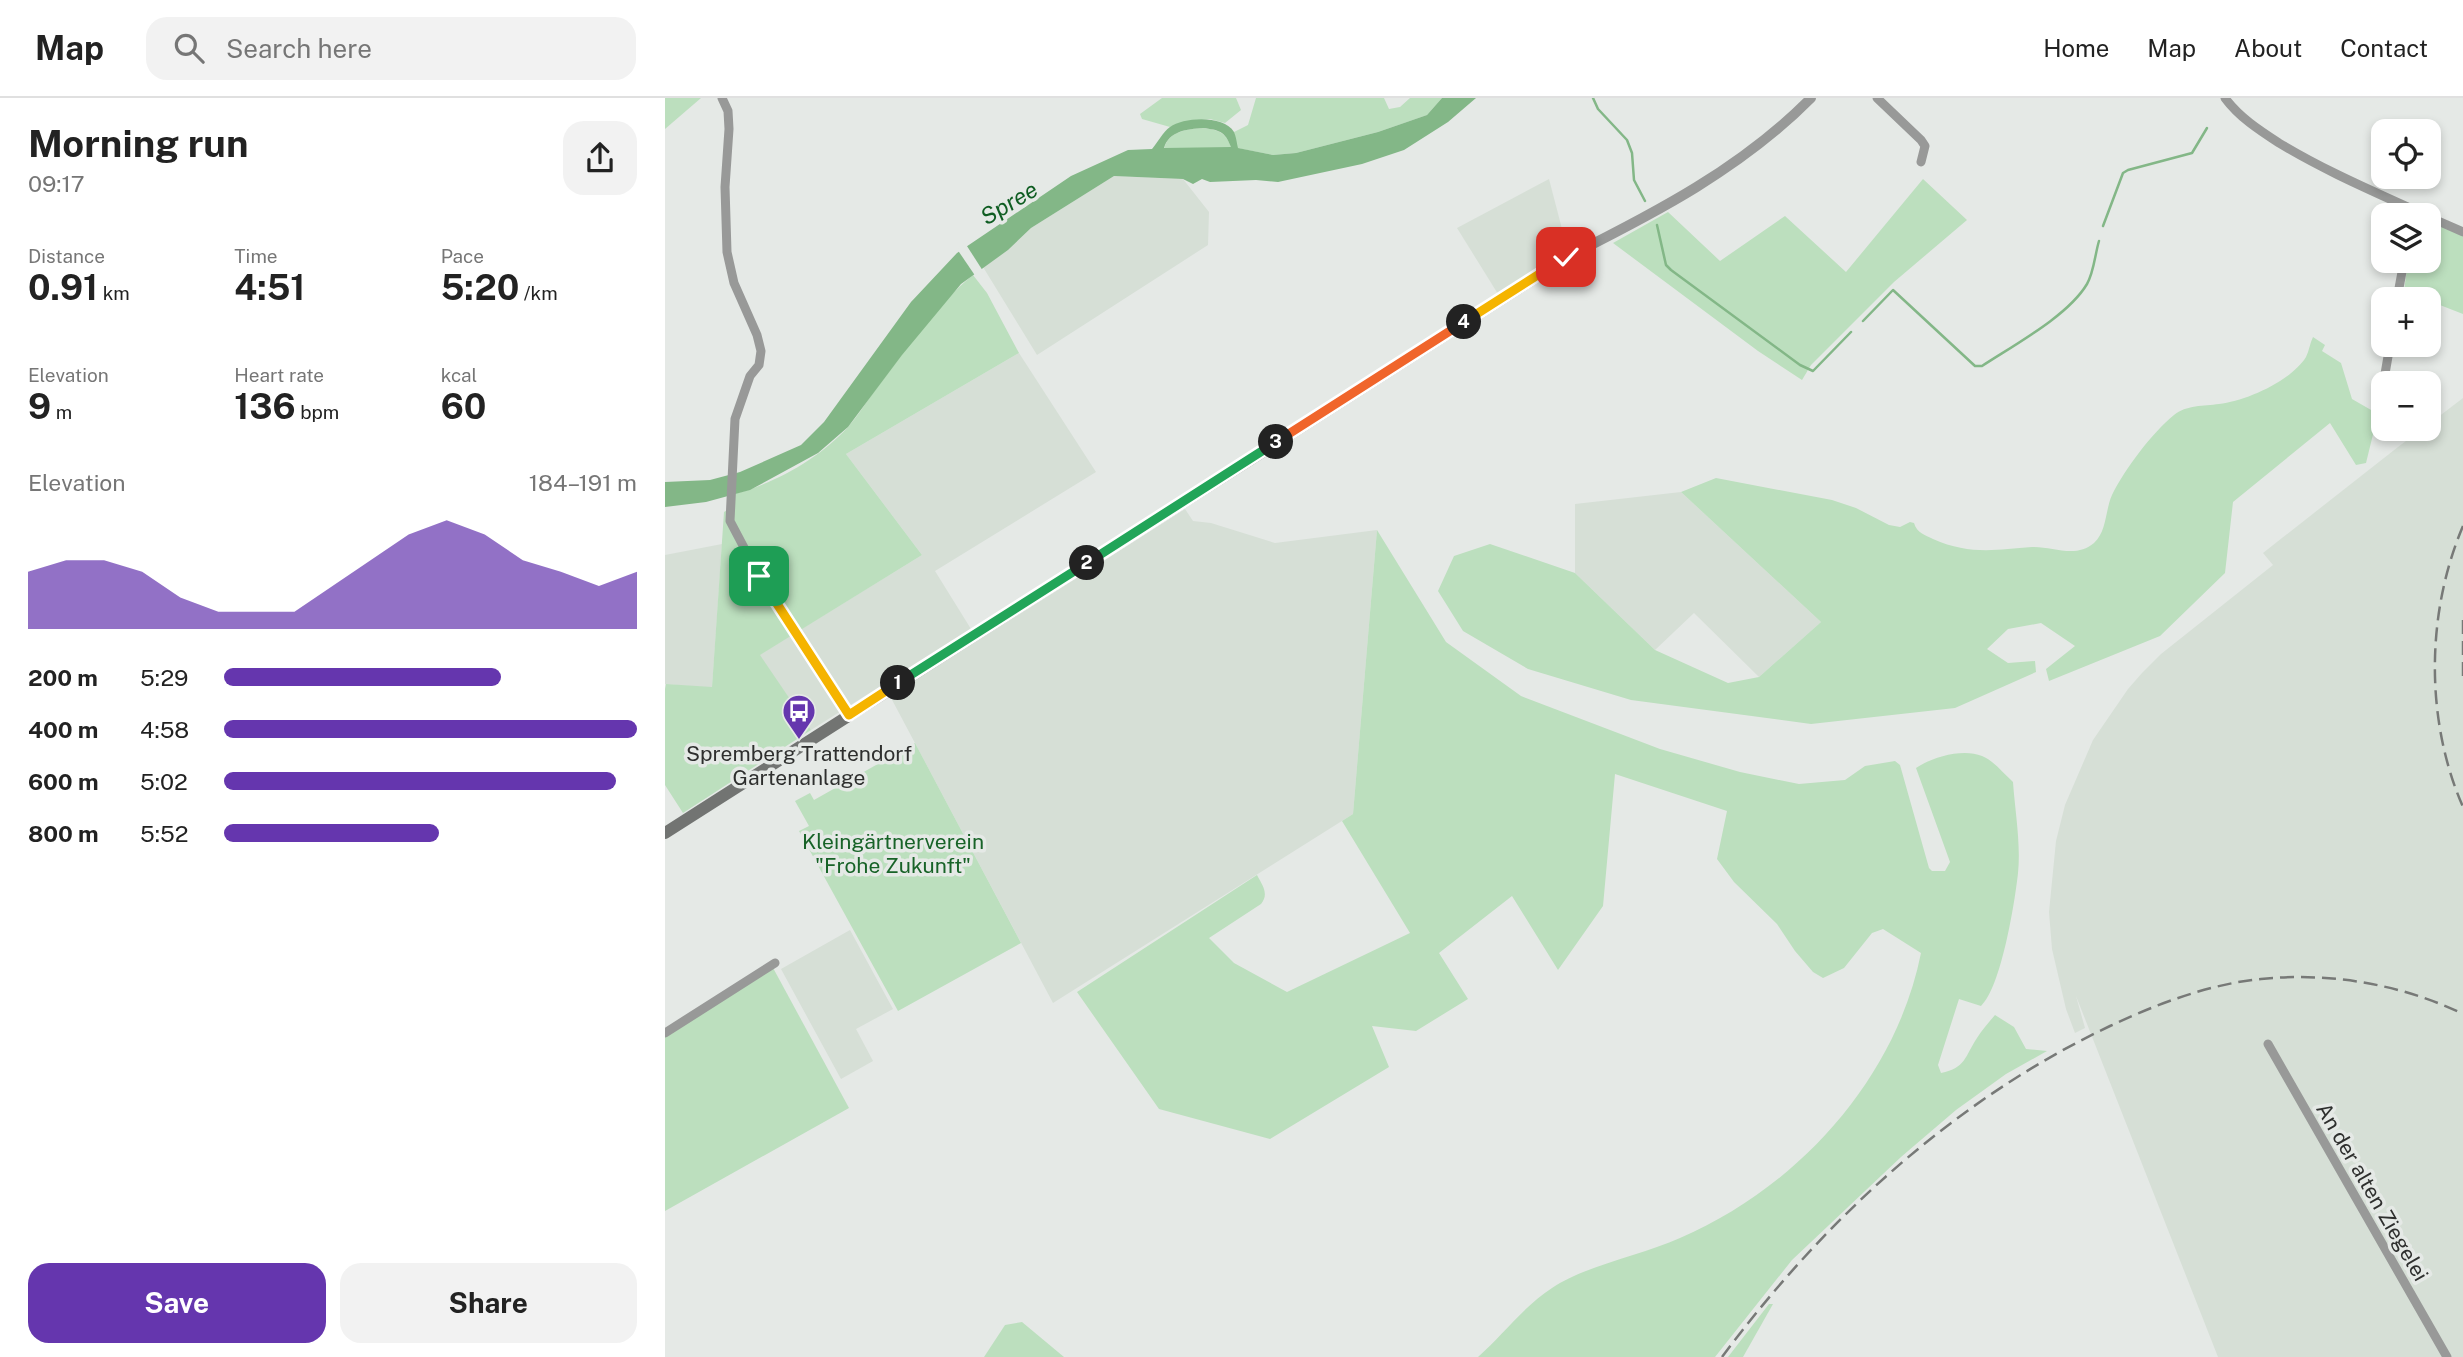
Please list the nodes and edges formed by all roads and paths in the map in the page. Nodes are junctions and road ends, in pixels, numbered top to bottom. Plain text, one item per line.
1 (722, 98) edge
2 (1811, 98) edge
3 (1877, 98) edge
4 (2225, 98) edge
5 (1921, 162) dead end
6 (2393, 203) edge
7 (2441, 222) edge
8 (2463, 232) edge
9 (1569, 256) joint
10 (849, 715) junction
11 (665, 833) edge
12 (775, 963) dead end
13 (665, 1033) edge
14 (2268, 1044) dead end
15 (2447, 1357) edge

1 - 10 street
2 - 9 street
3 - 5 street
4 - 6 street
7 - 8 street
9 - 10 main road
10 - 11 main road
12 - 13 street
14 - 15 street, An der alten Ziegelei

